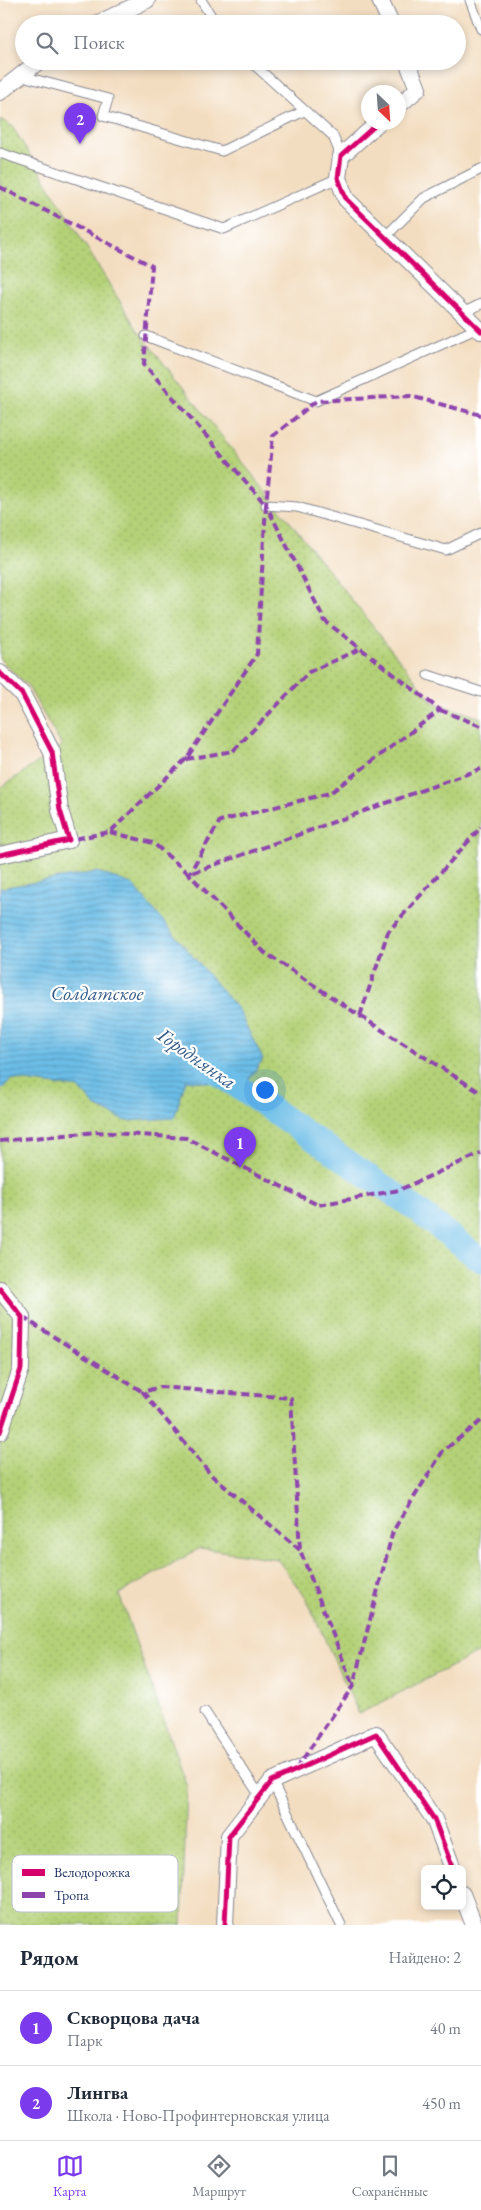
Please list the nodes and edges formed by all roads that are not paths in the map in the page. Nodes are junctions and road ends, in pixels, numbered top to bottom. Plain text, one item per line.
1 (147, 0) edge
2 (201, 0) edge
3 (380, 0) edge
4 (470, 0) edge
5 (116, 15) edge
6 (210, 15) edge
7 (387, 15) edge
8 (481, 29) edge
9 (29, 70) edge
10 (260, 70) edge
11 (410, 70) edge
12 (22, 76) junction
13 (0, 92) edge
14 (406, 99) edge
15 (304, 111) junction
16 (371, 130) edge
17 (0, 153) edge
18 (341, 156) junction
19 (481, 168) edge
20 (338, 178) junction
21 (384, 238) junction
22 (481, 304) edge
23 (462, 313) junction
24 (479, 330) edge
25 (146, 336) dead end
26 (266, 505) dead end
27 (481, 533) edge
28 (0, 674) edge
29 (428, 675) dead end
30 (481, 692) edge
31 (0, 855) edge
32 (0, 1289) edge
33 (0, 1432) edge
34 (205, 1712) dead end
35 (272, 1780) junction
36 (260, 1796) junction
37 (451, 1865) edge
38 (466, 1904) edge
39 (225, 1925) edge
40 (341, 1925) edge
41 (474, 1925) edge

1 - 5 street
2 - 6 lane
3 - 7 street
4 - 8 lane
9 - 12 street
10 - 15 lane
11 - 14 street
12 - 13 street
12 - 15 lane
15 - 18 lane
16 - 18 street
17 - 20 lane
18 - 20 street
19 - 21 lane
20 - 21 street
21 - 23 street
22 - 23 lane
23 - 24 street
24 - 25 lane
26 - 27 lane
28 - 31 street
29 - 30 lane
32 - 33 street
34 - 36 lane
35 - 36 street
35 - 37 street
35 - 40 lane
36 - 39 street
38 - 41 street

